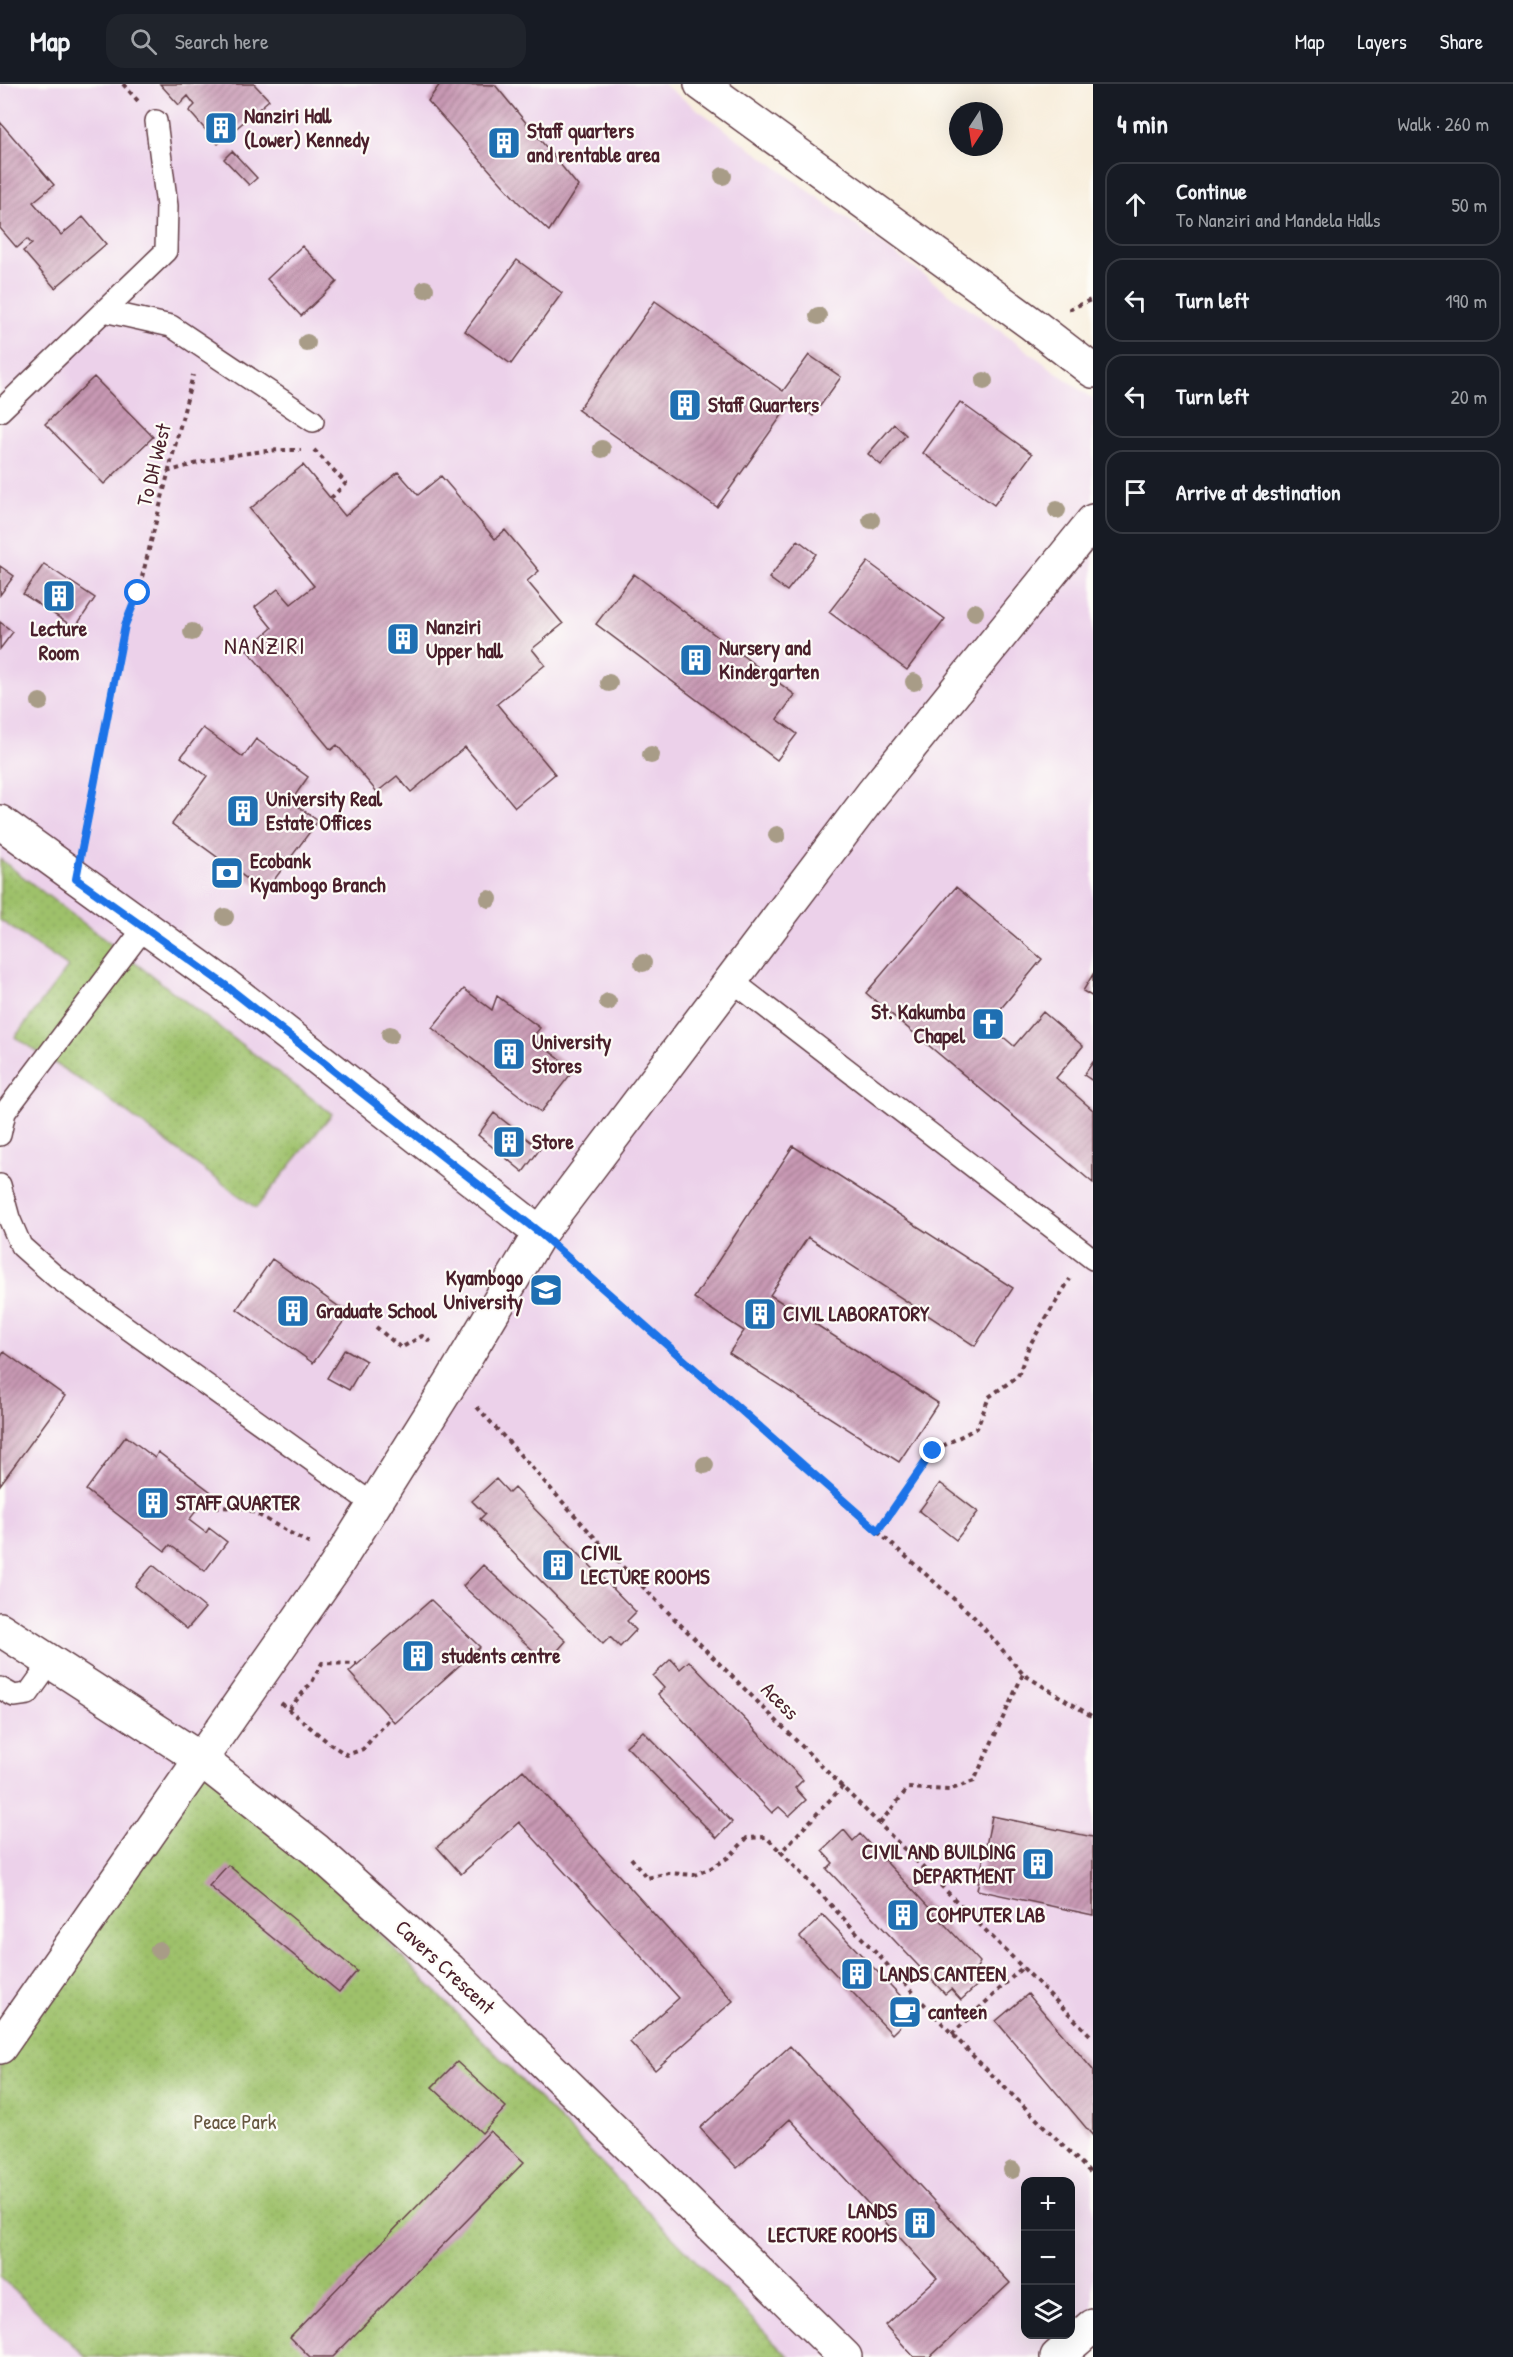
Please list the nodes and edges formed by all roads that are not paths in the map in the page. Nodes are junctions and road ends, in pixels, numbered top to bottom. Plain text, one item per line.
1 (701, 84) edge
2 (156, 121) dead end
3 (104, 311) junction
4 (1093, 371) edge
5 (0, 411) edge
6 (313, 421) dead end
7 (1093, 521) edge
8 (0, 822) edge
9 (144, 928) junction
10 (731, 980) junction
11 (0, 1135) edge
12 (0, 1185) edge
13 (540, 1233) junction
14 (1089, 1256) edge
15 (374, 1505) junction
16 (0, 1629) edge
17 (51, 1662) junction
18 (0, 1688) edge
19 (199, 1758) junction
20 (0, 2047) edge
21 (1093, 2326) edge
22 (845, 2357) edge
23 (1057, 2357) edge

1 - 4 street
2 - 3 lane
3 - 5 lane
3 - 6 lane
7 - 10 street
8 - 9 street
9 - 11 lane
9 - 13 street
10 - 13 street
10 - 14 lane
12 - 15 lane
13 - 15 street
15 - 19 street
16 - 17 street, Cavers Crescent
17 - 18 lane
17 - 19 street, Cavers Crescent
19 - 20 street
19 - 22 street, Cavers Crescent
21 - 23 street

